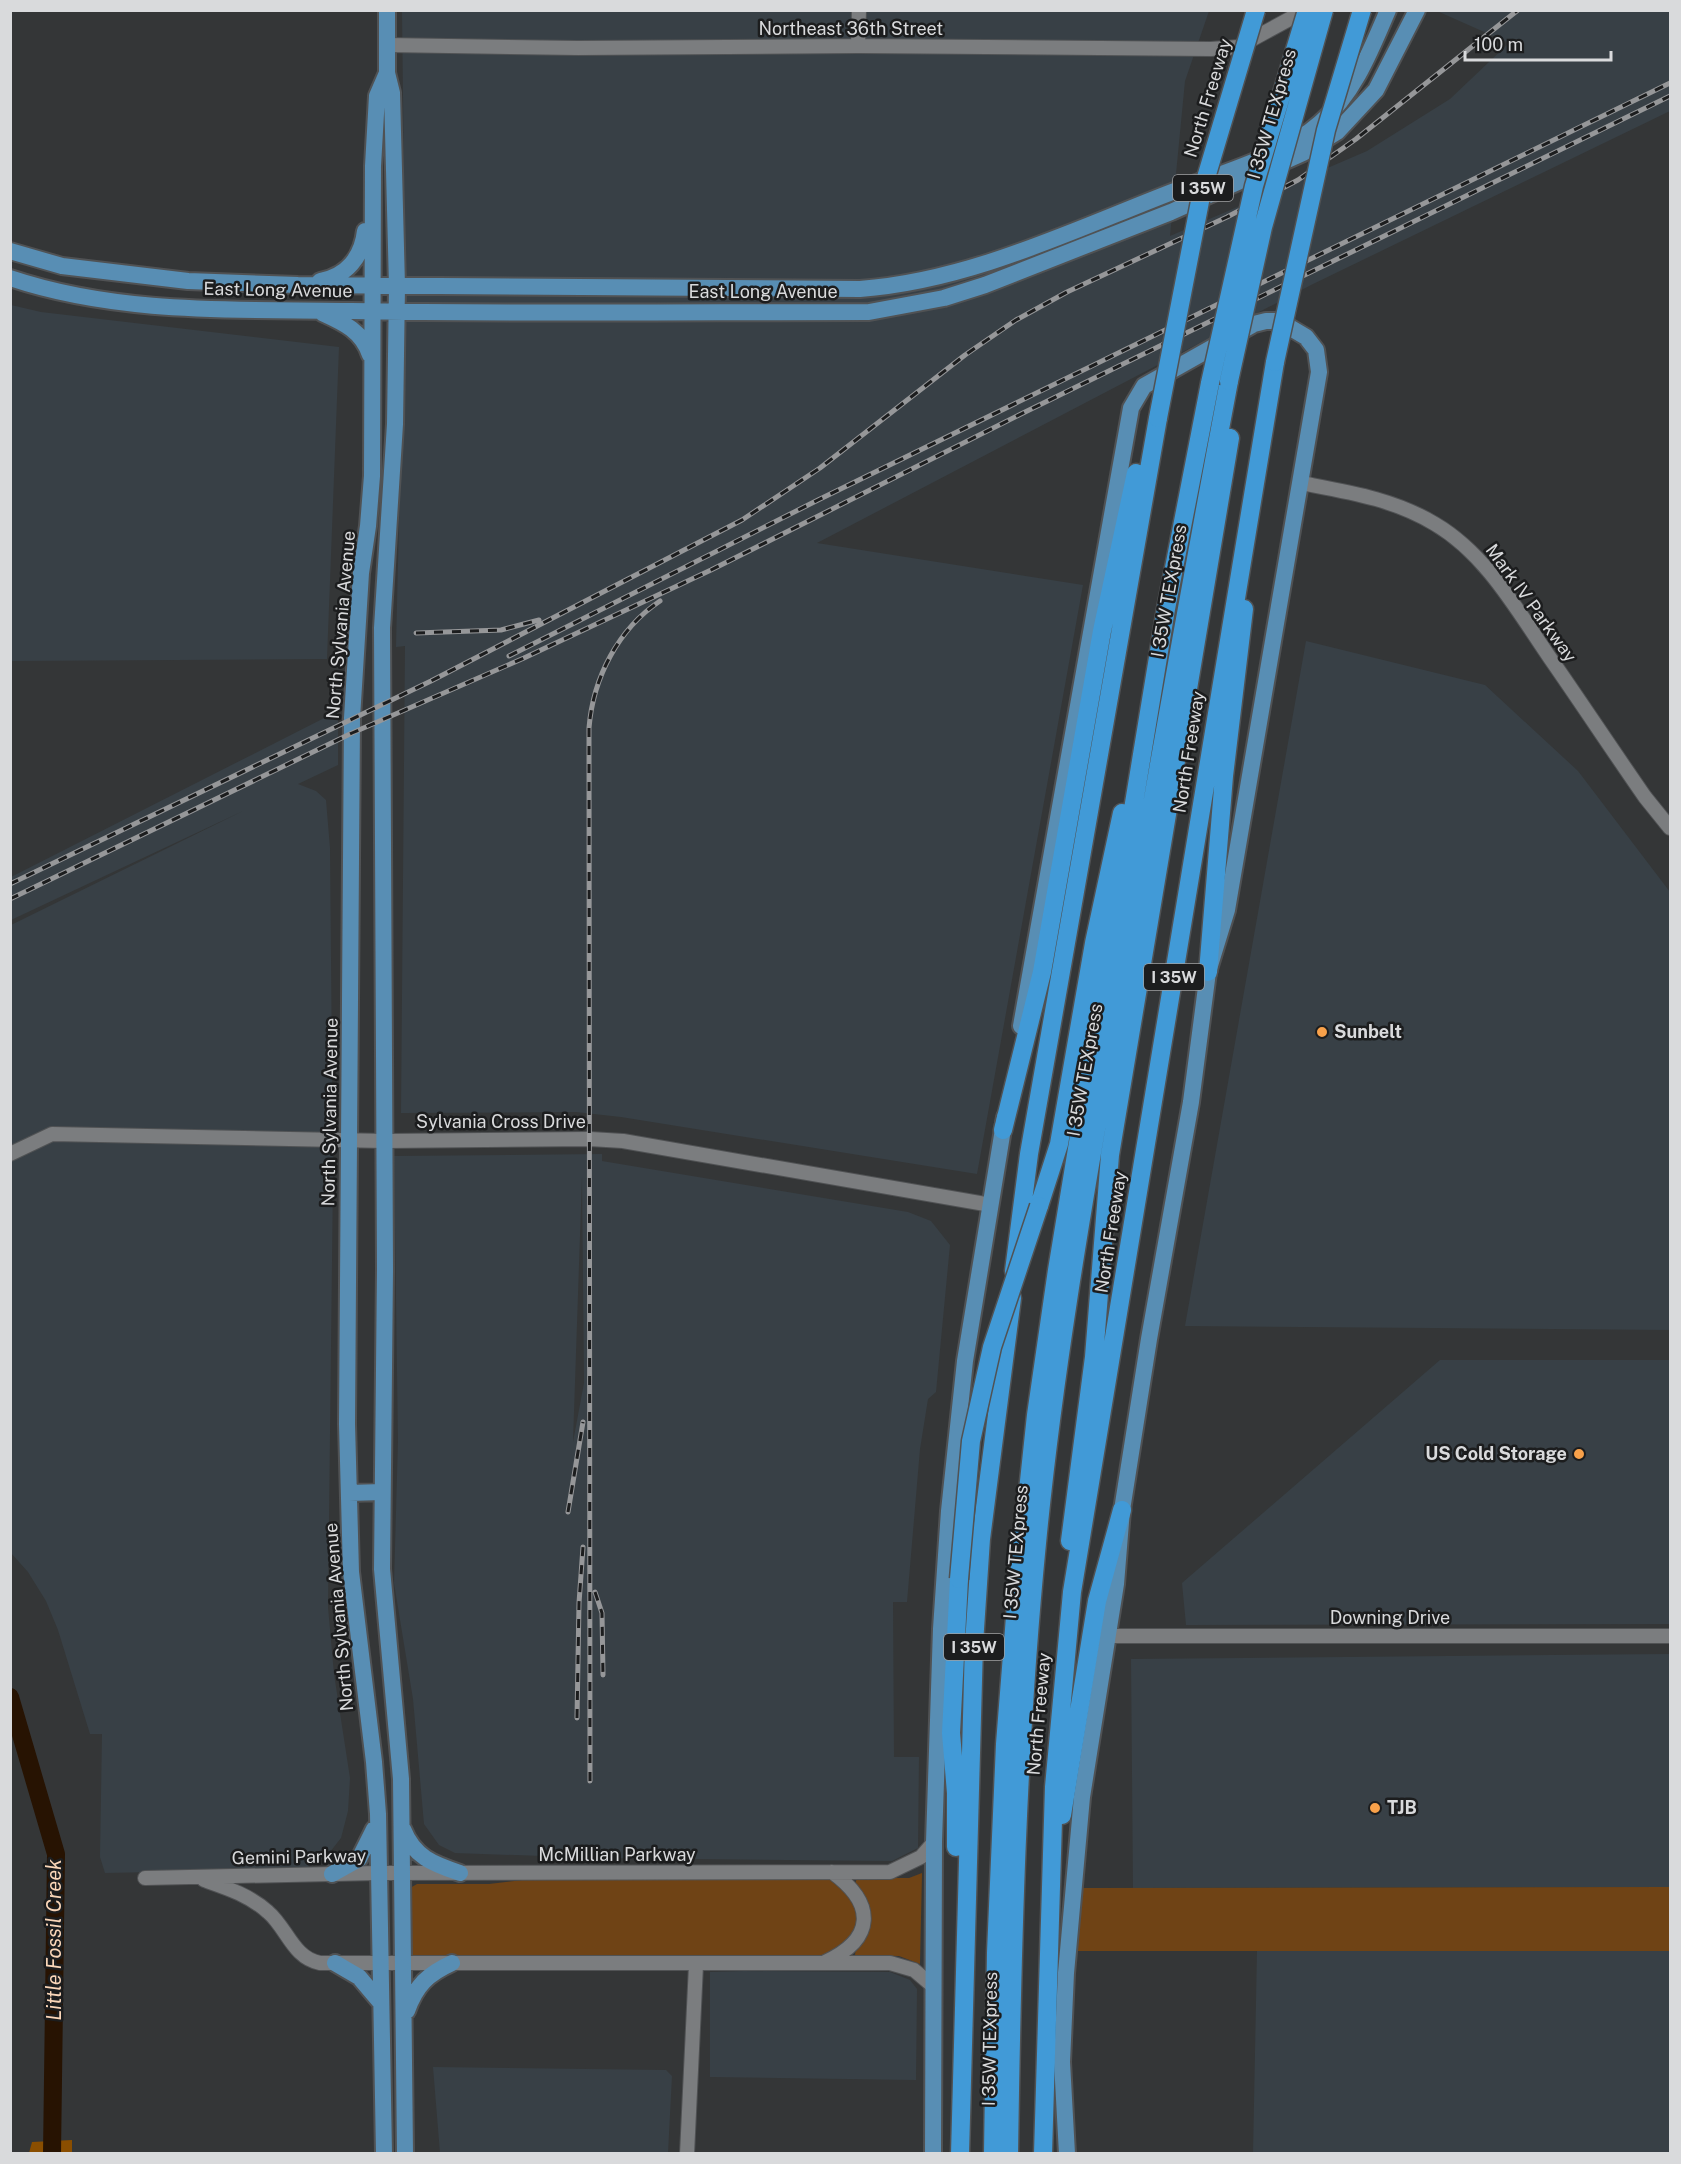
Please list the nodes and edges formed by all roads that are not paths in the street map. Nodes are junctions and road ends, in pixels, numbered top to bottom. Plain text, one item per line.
1 (387, 10) edge
2 (859, 10) edge
3 (1256, 10) edge
4 (1306, 10) edge
5 (1324, 10) edge
6 (1362, 10) edge
7 (1388, 10) edge
8 (1417, 10) edge
9 (387, 45) junction
10 (858, 46) junction
11 (387, 72) junction
12 (395, 166) junction
13 (373, 171) junction
14 (1166, 194) junction
15 (1171, 212) junction
16 (1078, 228) junction
17 (1086, 246) junction
18 (17, 254) edge
19 (12, 279) edge
20 (298, 285) junction
21 (371, 286) junction
22 (397, 286) junction
23 (682, 288) junction
24 (315, 310) junction
25 (372, 311) junction
26 (395, 312) junction
27 (681, 312) junction
28 (372, 361) junction
29 (1234, 380) junction
30 (1153, 420) junction
31 (1301, 483) junction
32 (1246, 531) junction
33 (387, 570) junction
34 (361, 573) junction
35 (1166, 609) junction
36 (1671, 828) edge
37 (1208, 972) junction
38 (1003, 1130) junction
39 (350, 1140) junction
40 (385, 1141) junction
41 (10, 1154) edge
42 (991, 1205) junction
43 (382, 1492) junction
44 (349, 1493) junction
45 (1122, 1510) junction
46 (1072, 1592) junction
47 (1109, 1636) junction
48 (1671, 1636) edge
49 (378, 1814) junction
50 (401, 1824) junction
51 (934, 1842) junction
52 (1052, 1848) junction
53 (832, 1872) junction
54 (378, 1873) junction
55 (401, 1873) junction
56 (460, 1873) junction
57 (332, 1874) junction
58 (197, 1877) junction
59 (145, 1878) dead end
60 (335, 1963) junction
61 (402, 1963) junction
62 (452, 1963) junction
63 (380, 1964) junction
64 (820, 1964) junction
65 (696, 1965) junction
66 (934, 1987) junction
67 (381, 2003) junction
68 (405, 2018) junction
69 (964, 2026) junction
70 (384, 2154) edge
71 (405, 2154) edge
72 (687, 2154) edge
73 (933, 2154) edge
74 (960, 2154) edge
75 (993, 2154) edge
76 (1009, 2154) edge
77 (1043, 2154) edge
78 (1067, 2154) edge

1 - 9 main road, North Sylvania Avenue
2 - 10 street
3 - 30 highway, North Freeway / I 35W, bridge
4 - 10 street, Northeast 36th Street
4 - 35 highway, I 35W TEXpress, bridge
5 - 29 highway, I 35W TEXpress, bridge
6 - 32 highway, North Freeway / I 35W, bridge
7 - 14 main road, East Long Avenue
8 - 15 main road, East Long Avenue
9 - 10 street, Northeast 36th Street
9 - 11 main road, North Sylvania Avenue
11 - 12 main road, North Sylvania Avenue
11 - 13 main road, North Sylvania Avenue
12 - 13 main road
12 - 22 main road, North Sylvania Avenue
13 - 20 main road
13 - 21 main road, North Sylvania Avenue
14 - 15 main road
14 - 16 main road, East Long Avenue
15 - 17 main road, East Long Avenue
16 - 17 main road
16 - 23 main road, East Long Avenue
17 - 27 main road, East Long Avenue
18 - 19 main road
18 - 20 main road, East Long Avenue
19 - 24 main road, East Long Avenue
20 - 21 main road, East Long Avenue
21 - 22 main road, East Long Avenue
21 - 25 main road, North Sylvania Avenue
22 - 23 main road, East Long Avenue
22 - 26 main road, North Sylvania Avenue
23 - 27 main road
24 - 25 main road, East Long Avenue
24 - 28 main road
25 - 26 main road, East Long Avenue
25 - 28 main road, North Sylvania Avenue
26 - 27 main road, East Long Avenue
26 - 33 main road, North Sylvania Avenue
28 - 34 main road, North Sylvania Avenue
29 - 46 highway
29 - 76 highway, I 35W TEXpress
30 - 38 highway
30 - 69 highway, I 35W
31 - 36 street, Mark IV Parkway
31 - 37 main road
31 - 38 main road
32 - 37 highway
32 - 46 highway, North Freeway / I 35W
33 - 34 main road
33 - 40 main road, North Sylvania Avenue
34 - 39 main road, North Sylvania Avenue
35 - 69 highway, bridge
35 - 75 highway, I 35W TEXpress
37 - 45 main road
38 - 42 main road
39 - 40 street, Sylvania Cross Drive
39 - 41 street, Sylvania Cross Drive
39 - 44 main road, North Sylvania Avenue
40 - 42 street, Sylvania Cross Drive
40 - 43 main road, North Sylvania Avenue
42 - 51 main road
43 - 44 main road
43 - 50 main road, North Sylvania Avenue
44 - 49 main road, North Sylvania Avenue
45 - 47 main road
45 - 52 highway
46 - 52 highway, North Freeway / I 35W
47 - 48 street, Downing Drive
47 - 78 main road
49 - 54 main road, North Sylvania Avenue
49 - 57 main road
50 - 55 main road, North Sylvania Avenue
50 - 56 main road
51 - 53 street, McMillian Parkway
51 - 66 main road
52 - 77 highway, North Freeway / I 35W
53 - 56 street, McMillian Parkway
53 - 64 street
54 - 55 street, Gemini Parkway
54 - 57 street, Gemini Parkway
54 - 63 main road, North Sylvania Avenue
55 - 56 street, McMillian Parkway
55 - 61 main road, North Sylvania Avenue
57 - 58 street, Gemini Parkway
58 - 59 street, Gemini Parkway
58 - 60 street, Gemini Parkway
60 - 63 street, Gemini Parkway
60 - 67 main road
61 - 62 street
61 - 63 street, Gemini Parkway
61 - 68 main road, North Sylvania Avenue
62 - 65 street
62 - 68 main road
63 - 67 main road, North Sylvania Avenue
64 - 65 street
64 - 66 street
65 - 72 street
66 - 73 main road
67 - 70 main road, North Sylvania Avenue
68 - 71 main road, North Sylvania Avenue
69 - 74 highway, I 35W

